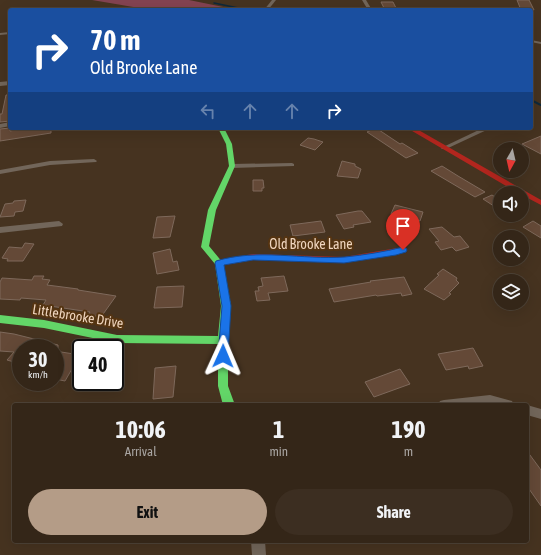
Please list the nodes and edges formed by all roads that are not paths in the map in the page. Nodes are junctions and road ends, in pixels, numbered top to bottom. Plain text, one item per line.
1 (274, 0) edge
2 (268, 8) edge
3 (222, 130) edge
4 (413, 130) edge
5 (484, 130) edge
6 (444, 148) junction
7 (94, 161) dead end
8 (292, 165) dead end
9 (232, 166) junction
10 (0, 172) edge
11 (541, 203) edge
12 (59, 224) dead end
13 (0, 230) edge
14 (403, 250) dead end
15 (219, 263) junction
16 (0, 319) edge
17 (223, 340) junction
18 (228, 403) edge
19 (462, 403) edge
20 (501, 403) edge
21 (529, 411) edge
22 (541, 414) edge
23 (258, 543) edge
24 (259, 555) edge

1 - 2 street
3 - 9 street
4 - 6 street
5 - 6 street
6 - 11 street
7 - 10 street
8 - 9 street
9 - 15 street
12 - 13 street
14 - 15 street, Old Brooke Lane
15 - 17 street
16 - 17 street, Littlebrooke Drive
17 - 18 street
19 - 20 street
21 - 22 street
23 - 24 street

